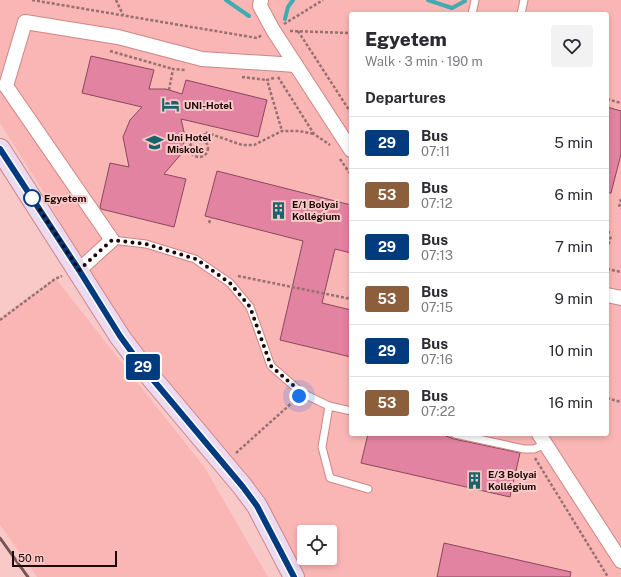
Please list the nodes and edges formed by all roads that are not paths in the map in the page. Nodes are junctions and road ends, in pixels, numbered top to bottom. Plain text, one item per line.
1 (261, 0) edge
2 (475, 0) edge
3 (524, 0) edge
4 (472, 12) edge
5 (522, 12) edge
6 (296, 66) junction
7 (349, 147) edge
8 (0, 149) edge
9 (112, 240) junction
10 (73, 273) junction
11 (609, 295) edge
12 (621, 298) edge
13 (329, 406) junction
14 (349, 411) edge
15 (465, 436) edge
16 (542, 439) edge
17 (368, 489) dead end
18 (621, 561) edge
19 (294, 577) edge

1 - 6 street
2 - 4 lane
3 - 5 lane
6 - 7 street
6 - 9 street
8 - 10 main road
9 - 10 street
9 - 13 lane
10 - 19 main road
11 - 12 street
13 - 14 lane
13 - 17 lane
15 - 16 lane
16 - 18 street

